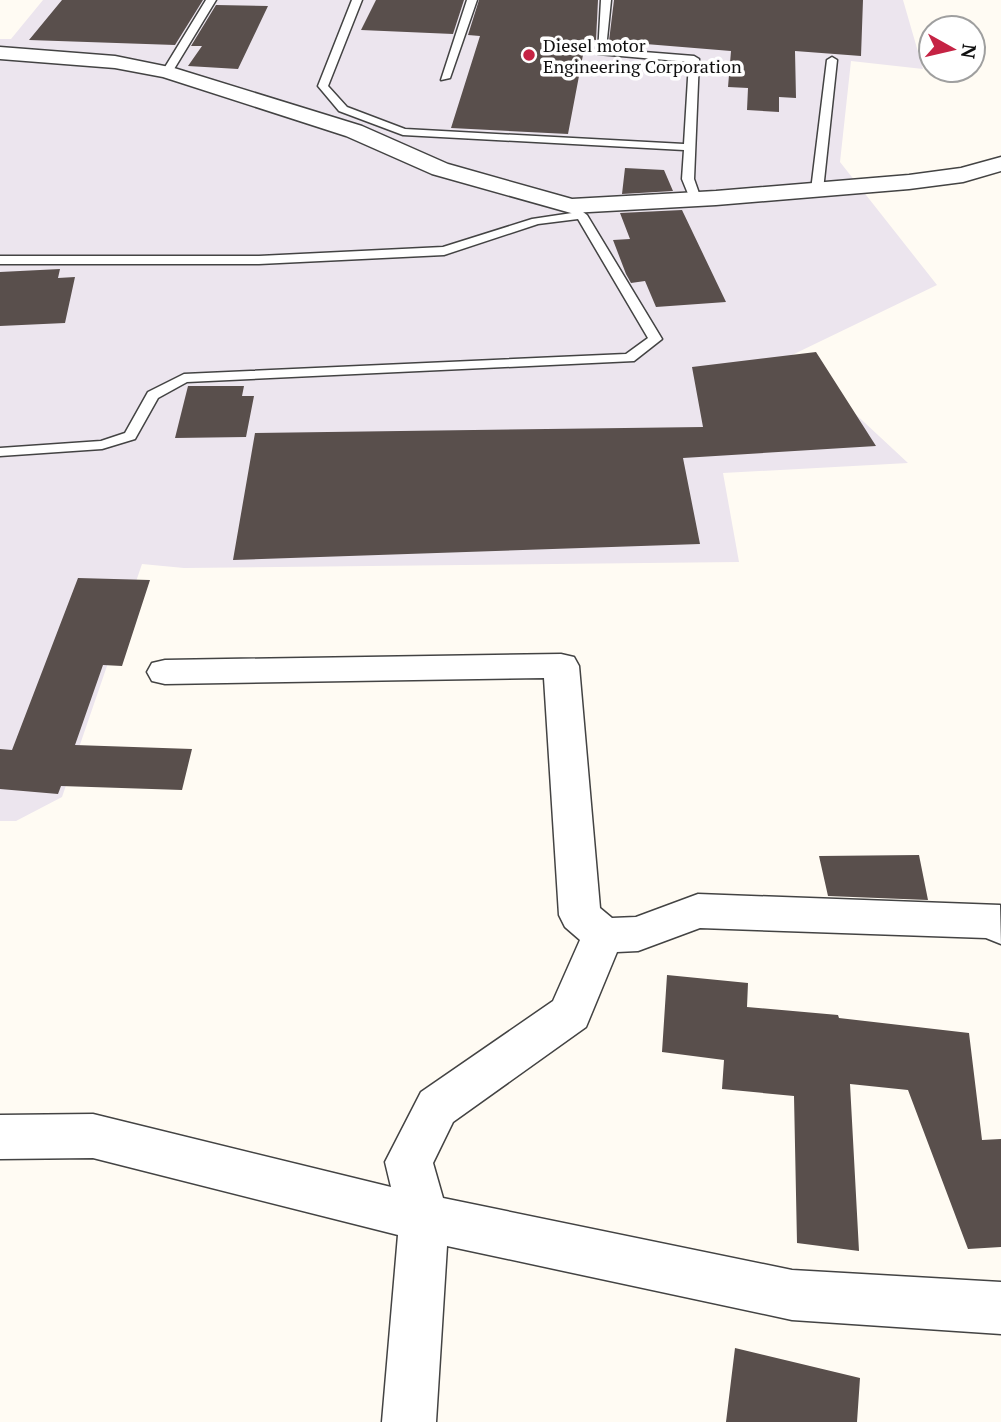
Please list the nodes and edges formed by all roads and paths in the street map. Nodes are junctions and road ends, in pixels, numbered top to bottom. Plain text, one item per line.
1 (211, 0) edge
2 (357, 0) edge
3 (472, 0) edge
4 (606, 0) edge
5 (0, 52) edge
6 (832, 60) dead end
7 (167, 72) junction
8 (445, 78) dead end
9 (688, 147) junction
10 (1001, 164) edge
11 (817, 190) junction
12 (695, 199) junction
13 (576, 211) junction
14 (0, 260) edge
15 (0, 452) edge
16 (165, 672) dead end
17 (1001, 927) edge
18 (603, 935) junction
19 (0, 1137) edge
20 (424, 1218) junction
21 (1001, 1308) edge
22 (409, 1422) edge

1 - 7 lane
2 - 9 lane
3 - 8 lane
4 - 9 lane
5 - 7 street
6 - 11 lane
7 - 13 street
9 - 12 lane
10 - 11 street
11 - 12 street
12 - 13 street
13 - 14 lane
13 - 15 lane
16 - 18 street
17 - 18 street
18 - 20 street
19 - 20 street
20 - 21 street
20 - 22 street

